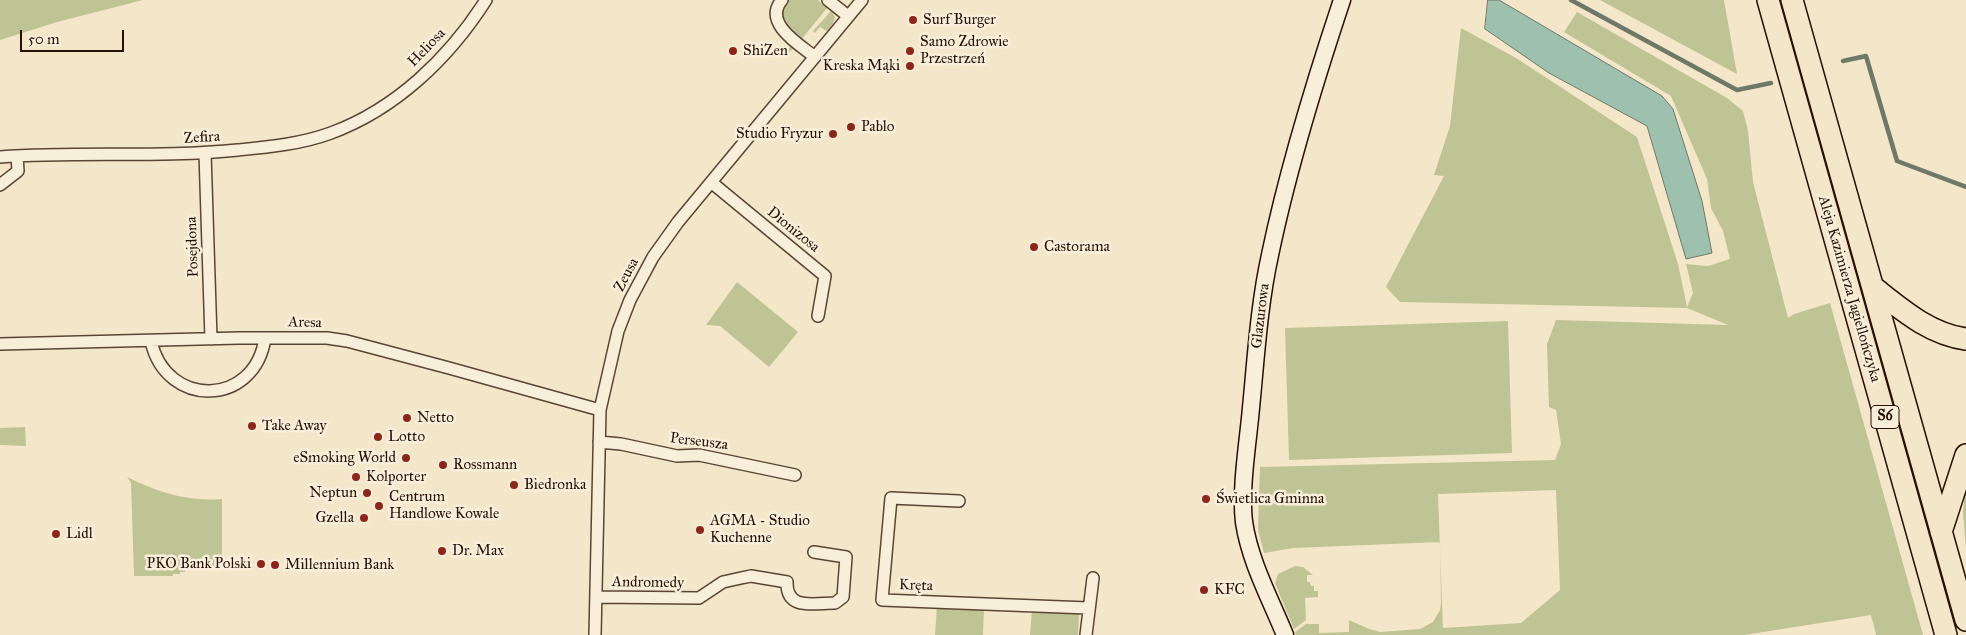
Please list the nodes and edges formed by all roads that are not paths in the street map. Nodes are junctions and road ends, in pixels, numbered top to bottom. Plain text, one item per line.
1 (486, 0) edge
2 (782, 0) edge
3 (828, 0) edge
4 (862, 0) edge
5 (1342, 0) edge
6 (1768, 0) edge
7 (1792, 0) edge
8 (848, 16) junction
9 (815, 57) junction
10 (381, 108) joint
11 (206, 153) junction
12 (17, 156) junction
13 (0, 157) edge
14 (711, 182) junction
15 (0, 184) edge
16 (1873, 287) junction
17 (818, 316) dead end
18 (265, 338) junction
19 (211, 339) junction
20 (1966, 339) edge
21 (151, 341) junction
22 (0, 344) edge
23 (600, 410) junction
24 (599, 442) junction
25 (1966, 455) edge
26 (795, 475) dead end
27 (958, 501) dead end
28 (1941, 532) junction
29 (814, 552) dead end
30 (1092, 578) dead end
31 (596, 597) junction
32 (1088, 608) junction
33 (1966, 620) edge
34 (595, 635) edge
35 (1086, 635) edge
36 (1285, 635) edge
37 (1946, 635) edge

1 - 10 street, Heliosa
2 - 9 street
3 - 8 street
4 - 8 street, Zeusa
5 - 36 street, Glazurowa
6 - 37 highway, Aleja Kazimierza Jagiellończyka / S6
7 - 16 highway, Aleja Kazimierza Jagiellończyka / S6
8 - 9 street, Zeusa
9 - 14 street, Zeusa
10 - 11 street, Zefira
11 - 12 street, Zefira
11 - 19 street, Posejdona
12 - 13 street, Zefira
12 - 15 street
14 - 17 street, Dionizosa
14 - 23 street, Zeusa
16 - 20 highway
16 - 28 highway, Aleja Kazimierza Jagiellończyka / S6
18 - 19 street, Aresa
18 - 21 street
18 - 23 street, Aresa
19 - 21 street, Aresa
21 - 22 street, Aresa
23 - 24 street, Zeusa
24 - 26 street, Perseusza
24 - 31 street, Zeusa
25 - 28 highway
27 - 32 street, Kręta
28 - 33 highway, Aleja Kazimierza Jagiellończyka / S6
29 - 31 street, Andromedy
30 - 32 street
31 - 34 street, Zeusa
32 - 35 street

